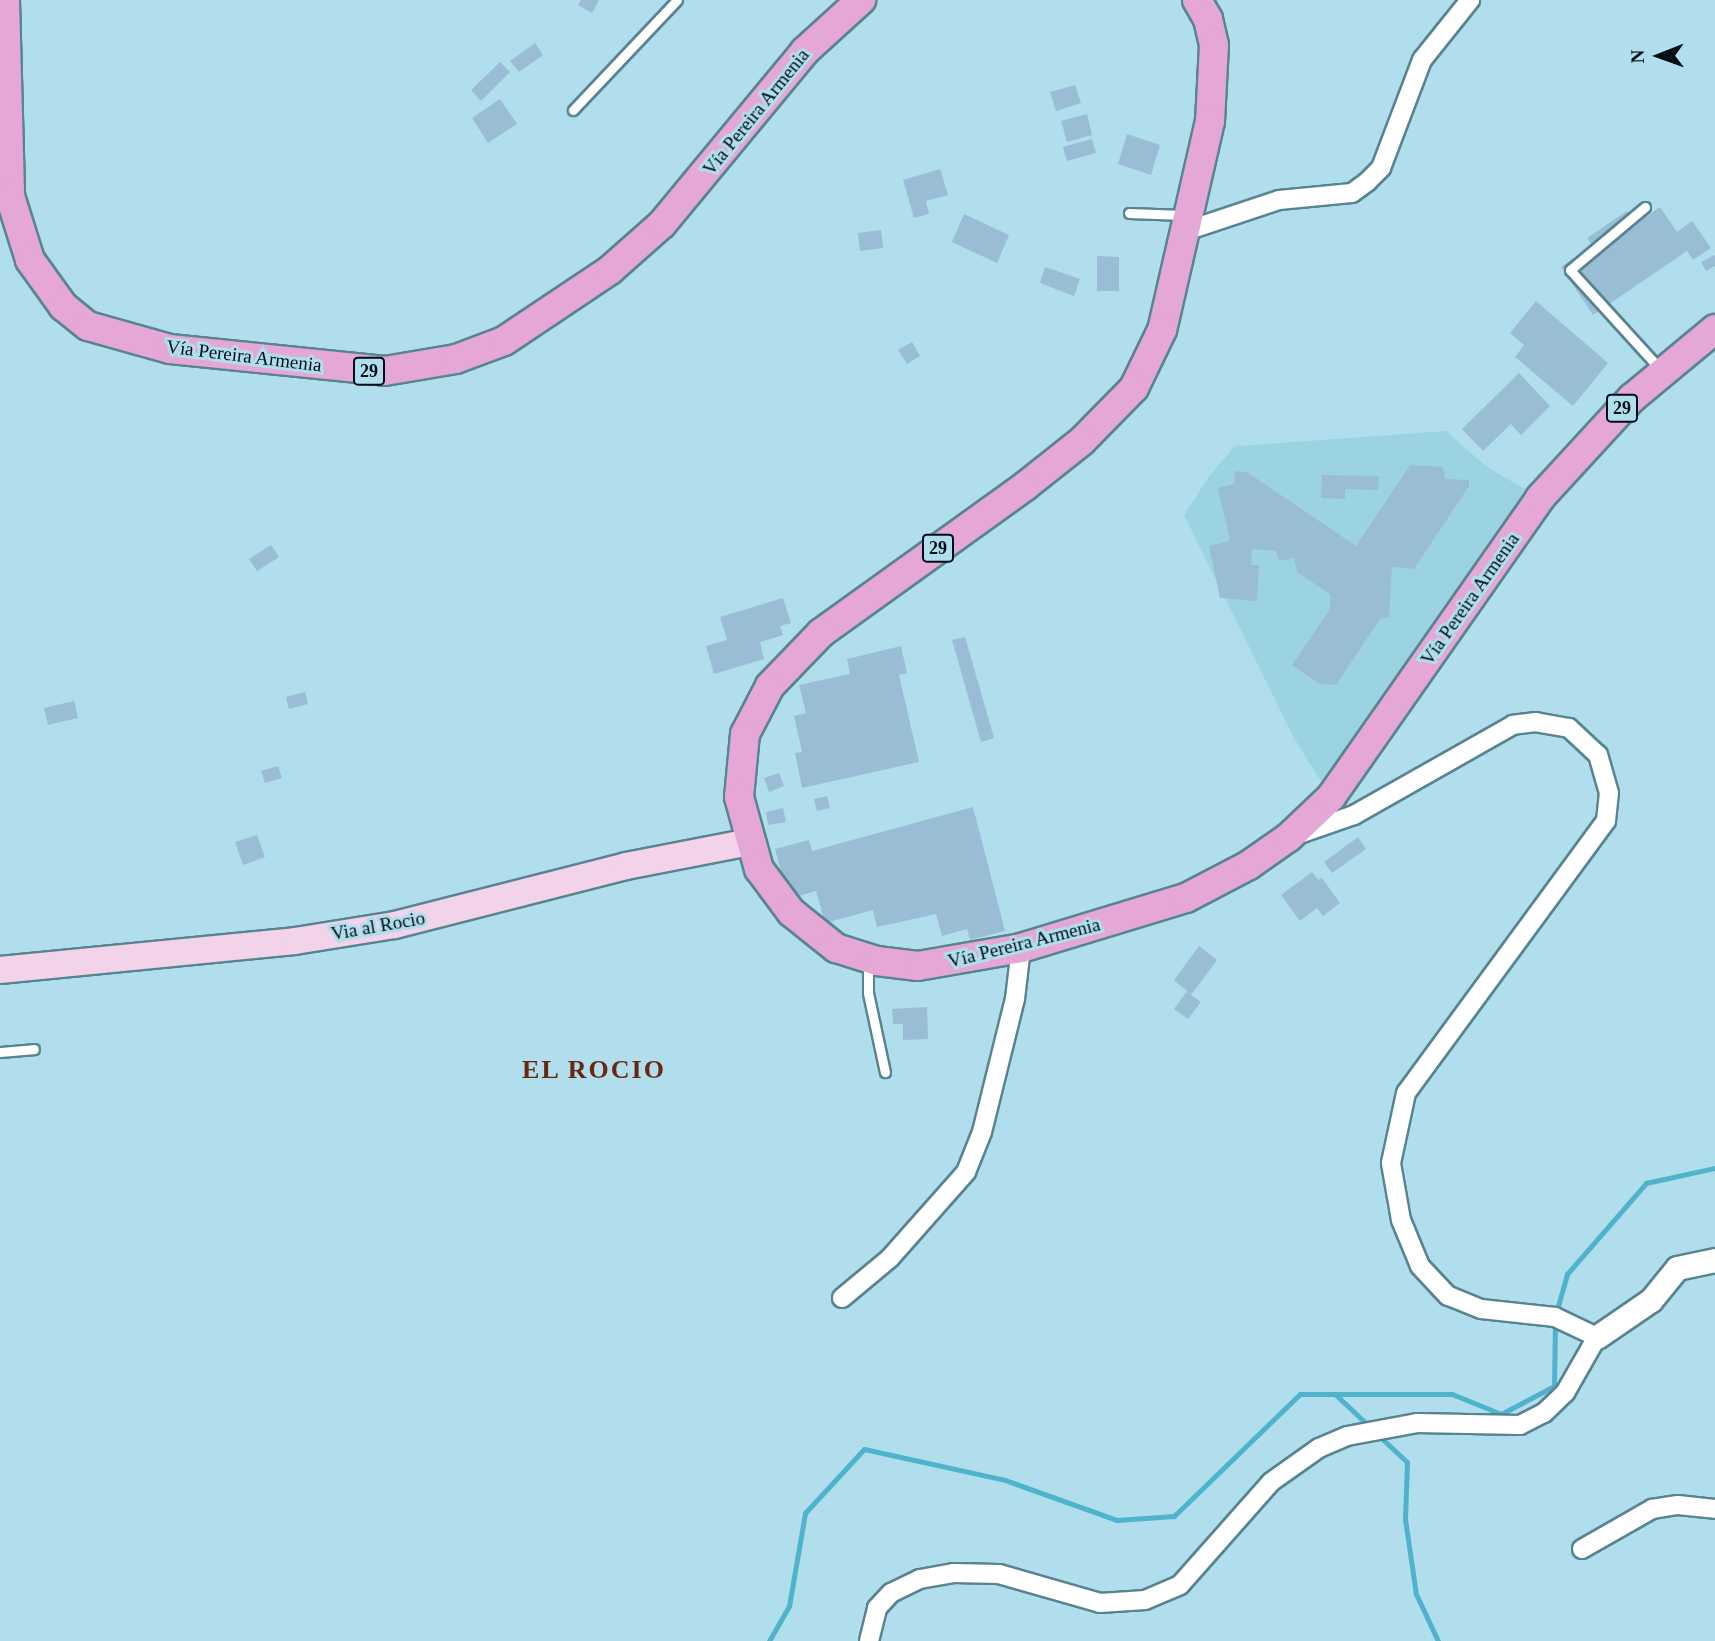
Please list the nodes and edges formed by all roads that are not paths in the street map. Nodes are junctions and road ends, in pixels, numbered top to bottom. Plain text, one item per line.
1 (5, 0) edge
2 (677, 0) edge
3 (861, 0) edge
4 (1196, 0) edge
5 (1470, 0) edge
6 (573, 110) dead end
7 (1646, 208) dead end
8 (1129, 213) dead end
9 (1188, 223) junction
10 (1715, 329) edge
11 (1661, 371) junction
12 (1289, 837) junction
13 (749, 842) junction
14 (1021, 948) junction
15 (868, 959) junction
16 (0, 970) edge
17 (34, 1049) dead end
18 (0, 1052) edge
19 (885, 1072) dead end
20 (1715, 1260) edge
21 (842, 1297) dead end
22 (1597, 1337) junction
23 (1715, 1509) edge
24 (1582, 1549) dead end
25 (869, 1641) edge

1 - 3 main road, Vía Pereira Armenia / 29
2 - 6 lane
4 - 9 main road, Vía Pereira Armenia / 29
5 - 9 street
7 - 11 lane
8 - 9 lane
9 - 13 main road, Vía Pereira Armenia / 29
10 - 11 main road, Vía Pereira Armenia / 29
11 - 12 main road, Vía Pereira Armenia / 29
12 - 14 main road, Vía Pereira Armenia / 29
12 - 22 street
13 - 15 main road, Vía Pereira Armenia / 29
13 - 16 main road, Via al Rocio
14 - 15 main road, Vía Pereira Armenia / 29
14 - 21 street
15 - 19 lane
17 - 18 lane
20 - 22 street
22 - 25 street
23 - 24 street

